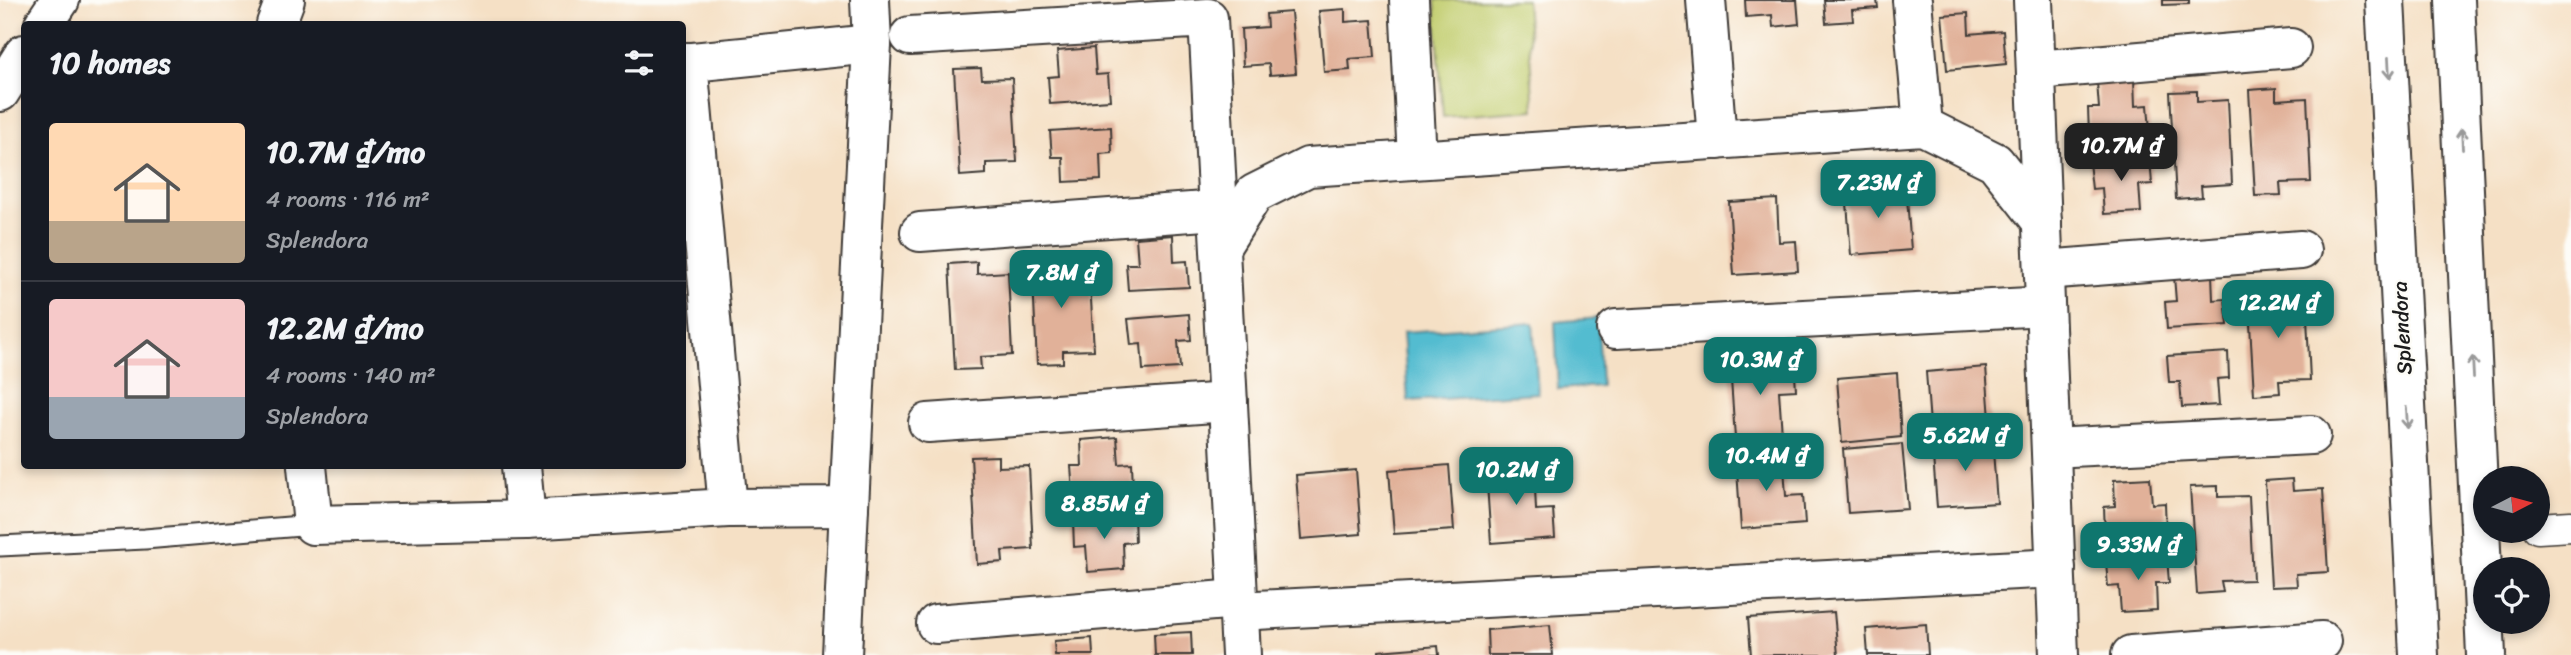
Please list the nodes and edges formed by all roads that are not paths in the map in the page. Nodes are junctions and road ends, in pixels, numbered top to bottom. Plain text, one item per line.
1 (60, 0) edge
2 (285, 0) edge
3 (870, 0) edge
4 (1409, 0) edge
5 (1706, 0) edge
6 (1912, 0) edge
7 (2033, 0) edge
8 (2385, 0) edge
9 (2455, 0) edge
10 (46, 21) edge
11 (277, 21) edge
12 (911, 36) dead end
13 (872, 44) junction
14 (2291, 48) dead end
15 (21, 59) edge
16 (686, 62) edge
17 (2036, 70) junction
18 (686, 72) edge
19 (0, 92) edge
20 (1923, 126) junction
21 (1717, 140) junction
22 (1417, 159) junction
23 (1218, 210) junction
24 (2042, 222) junction
25 (920, 232) dead end
26 (1220, 248) junction
27 (2301, 250) dead end
28 (2045, 288) junction
29 (1616, 329) dead end
30 (1228, 402) junction
31 (928, 423) dead end
32 (2311, 435) dead end
33 (2051, 448) junction
34 (2480, 466) edge
35 (307, 469) edge
36 (521, 469) edge
37 (849, 506) junction
38 (728, 508) junction
39 (526, 520) junction
40 (313, 525) junction
41 (2571, 526) edge
42 (2550, 527) edge
43 (2484, 543) edge
44 (0, 546) edge
45 (2056, 568) junction
46 (1238, 605) junction
47 (936, 624) dead end
48 (2322, 641) dead end
49 (842, 655) edge
50 (1241, 655) edge
51 (2059, 655) edge
52 (2131, 655) edge
53 (2419, 655) edge
54 (2486, 655) edge

1 - 10 street
2 - 11 street
3 - 13 street
4 - 22 street
5 - 21 street
6 - 20 street
7 - 17 street
8 -> 53 street, Splendora
34 -> 9 street
12 - 23 street
13 - 16 street
13 - 37 street
14 - 17 street
15 - 19 street
17 - 24 street
18 - 38 street
20 - 21 street
20 - 24 street
21 - 22 street
22 - 26 street
23 - 25 street
23 - 26 street
24 - 28 street
26 - 30 street
27 - 28 street
28 - 29 street
28 - 33 street
30 - 31 street
30 - 46 street
32 - 33 street
33 - 45 street
35 - 40 street
36 - 39 street
37 - 38 street
37 - 49 street
38 - 39 street
39 - 40 street
40 - 44 lane
41 - 42 street
43 - 54 street
45 - 46 street
45 - 51 street
46 - 47 street
46 - 50 street
48 - 52 street

